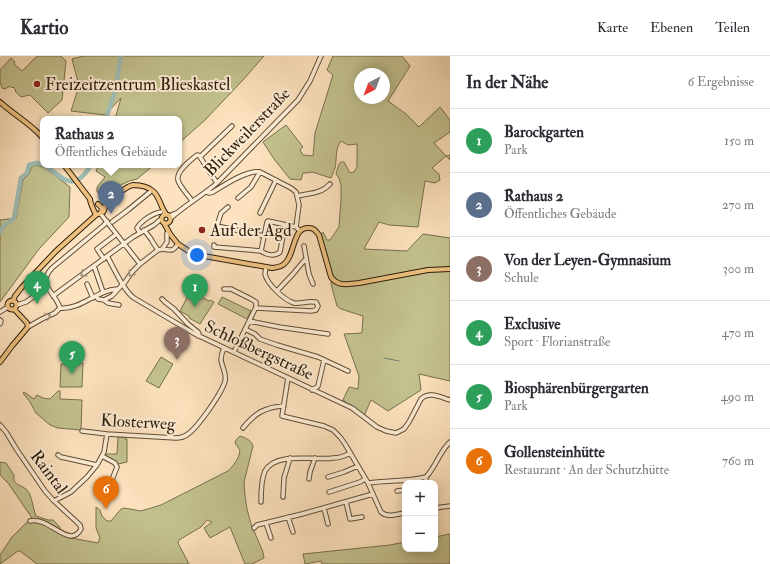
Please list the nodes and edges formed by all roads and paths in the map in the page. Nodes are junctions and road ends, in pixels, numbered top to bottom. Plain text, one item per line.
1 (321, 56) edge
2 (0, 102) edge
3 (232, 126) dead end
4 (40, 135) edge
5 (201, 156) junction
6 (66, 168) edge
7 (260, 172) junction
8 (276, 180) junction
9 (217, 183) junction
10 (330, 184) dead end
11 (150, 190) junction
12 (206, 192) junction
13 (297, 196) junction
14 (240, 198) dead end
15 (110, 201) junction
16 (192, 201) junction
17 (96, 205) junction
18 (228, 208) dead end
19 (260, 213) dead end
20 (97, 215) junction
21 (165, 218) junction
22 (107, 221) junction
23 (111, 224) junction
24 (285, 225) junction
25 (296, 227) junction
26 (300, 231) junction
27 (142, 232) junction
28 (168, 232) junction
29 (77, 233) junction
30 (114, 236) dead end
31 (264, 236) junction
32 (124, 244) junction
33 (178, 244) junction
34 (214, 245) dead end
35 (304, 246) dead end
36 (160, 249) junction
37 (261, 251) junction
38 (106, 257) junction
39 (306, 259) junction
40 (140, 264) junction
41 (94, 267) junction
42 (266, 267) junction
43 (450, 269) edge
44 (87, 284) dead end
45 (313, 284) dead end
46 (122, 285) junction
47 (47, 287) junction
48 (117, 289) junction
49 (224, 289) dead end
50 (103, 292) junction
51 (277, 292) junction
52 (53, 296) junction
53 (94, 297) junction
54 (162, 299) dead end
55 (104, 300) junction
56 (13, 301) junction
57 (17, 305) junction
58 (119, 306) dead end
59 (8, 307) junction
60 (60, 308) junction
61 (256, 308) junction
62 (14, 309) junction
63 (0, 312) edge
64 (0, 320) edge
65 (249, 321) junction
66 (0, 324) edge
67 (27, 329) junction
68 (245, 329) junction
69 (328, 334) dead end
70 (198, 336) junction
71 (224, 348) junction
72 (234, 352) junction
73 (324, 360) junction
74 (0, 362) edge
75 (348, 371) dead end
76 (288, 378) junction
77 (312, 390) junction
78 (450, 400) edge
79 (284, 406) junction
80 (0, 425) edge
81 (243, 428) dead end
82 (82, 431) dead end
83 (108, 434) junction
84 (450, 442) edge
85 (350, 453) junction
86 (58, 456) dead end
87 (102, 456) junction
88 (290, 458) junction
89 (315, 458) junction
90 (97, 465) junction
91 (358, 466) junction
92 (328, 477) dead end
93 (426, 477) joint
94 (309, 479) dead end
95 (365, 479) junction
96 (368, 483) junction
97 (108, 490) dead end
98 (402, 490) edge
99 (397, 491) dead end
100 (329, 492) dead end
101 (373, 494) junction
102 (283, 497) dead end
103 (54, 501) junction
104 (261, 502) dead end
105 (346, 502) junction
106 (450, 506) edge
107 (324, 508) junction
108 (438, 508) edge
109 (402, 512) edge
110 (362, 517) dead end
111 (288, 518) junction
112 (30, 521) dead end
113 (266, 523) junction
114 (328, 524) dead end
115 (254, 528) dead end
116 (293, 532) dead end
117 (271, 538) dead end

1 - 9 street, Blickweilerstraße
2 - 4 main road
3 - 5 street
5 - 9 street
5 - 16 street
6 - 17 main road
7 - 8 street
7 - 12 street
7 - 14 street
8 - 13 street
8 - 19 street
9 - 12 street, Blickweilerstraße
10 - 13 street
11 - 15 main road
11 - 21 main road
11 - 23 street
12 - 16 street, Blickweilerstraße
13 - 25 street
15 - 17 main road
15 - 20 main road
16 - 21 street, Blickweilerstraße
17 - 20 main road
17 - 20 main road
18 - 31 street
20 - 22 street
20 - 29 main road
20 - 29 main road
21 - 27 street, Blickweilerstraße
21 - 27 street
21 - 28 main road
22 - 23 street
22 - 47 street
23 - 32 street
24 - 25 street
24 - 31 street
24 - 37 street
25 - 26 street
26 - 42 main road
26 - 43 main road
27 - 32 street, Blickweilerstraße
27 - 36 street
28 - 33 main road
28 - 36 street
29 - 56 main road
30 - 38 street
31 - 37 street
32 - 38 street, Blickweilerstraße
32 - 40 street
33 - 36 street
33 - 42 main road
34 - 37 street
35 - 39 street
36 - 40 street
38 - 41 street, Blickweilerstraße
38 - 46 street, Schloßbergstraße
39 - 45 street
39 - 51 street
40 -> 46 street
41 - 50 street
41 -> 52 street, Blickweilerstraße
42 - 51 street
44 - 53 street
46 - 48 street
46 - 70 street, Schloßbergstraße
47 - 52 street
47 - 57 street
48 - 50 street
48 - 55 street
49 - 61 street
50 - 53 street
51 - 61 street
52 - 60 street
53 - 55 street
53 - 60 street
54 - 70 street
55 - 58 street
56 - 57 main road
56 - 59 main road
57 - 62 main road
59 - 62 main road
59 - 63 street
67 -> 60 street
61 - 65 street
62 - 67 main road
64 - 66 street
65 - 68 street
65 - 69 street
67 - 74 main road
68 - 72 street
68 - 73 street
70 - 71 street, Schloßbergstraße
71 - 72 street, Schloßbergstraße
71 - 83 street, Klosterweg
72 - 76 street, Schloßbergstraße
73 - 75 street
73 - 77 street
76 - 77 street, Schloßbergstraße
76 - 79 street
77 - 78 street, Schloßbergstraße
79 - 81 street
79 - 85 street
80 - 103 street, Raintal
82 - 83 street, Klosterweg
83 - 87 street
84 - 93 street
85 - 89 street
85 - 91 street
86 - 90 street
87 - 90 street
87 - 97 street
88 - 89 street
88 - 102 street
88 - 104 street
89 - 94 street
90 - 103 street
91 - 92 street
91 - 95 street
93 - 96 street
95 - 96 street
95 - 100 street
96 - 101 street
98 - 99 street
101 - 105 street
101 - 109 street
103 - 112 street, Raintal
105 - 107 street
105 - 110 street
106 - 108 street
107 - 111 street
107 - 114 street
111 - 113 street
111 - 116 street
113 - 115 street
113 - 117 street

